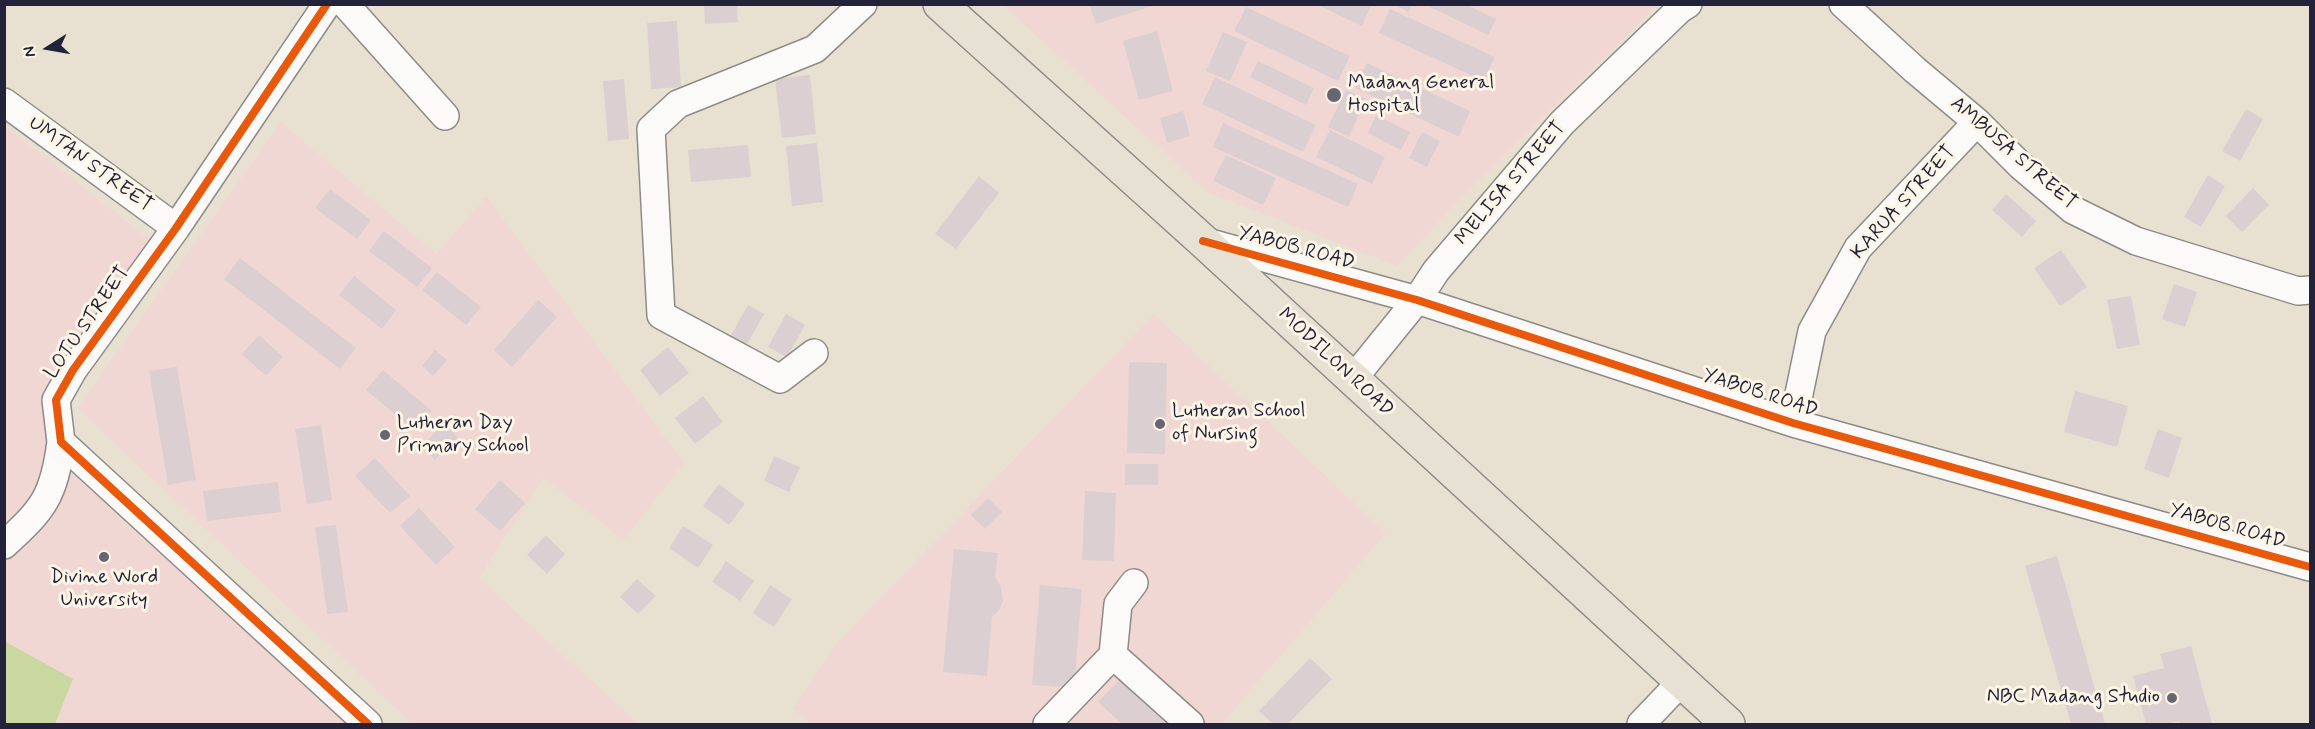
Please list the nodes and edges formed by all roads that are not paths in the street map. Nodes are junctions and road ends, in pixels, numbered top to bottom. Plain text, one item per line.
1 (327, 4) edge
2 (345, 4) edge
3 (863, 4) edge
4 (940, 4) edge
5 (1688, 4) edge
6 (1843, 4) edge
7 (4, 102) edge
8 (445, 116) dead end
9 (1977, 122) junction
10 (176, 228) junction
11 (1203, 241) junction
12 (2310, 290) edge
13 (1417, 300) junction
14 (814, 352) dead end
15 (1352, 380) junction
16 (1793, 423) junction
17 (61, 442) junction
18 (4, 545) edge
19 (2310, 567) edge
20 (1134, 583) dead end
21 (1113, 655) junction
22 (1682, 681) junction
23 (368, 724) edge
24 (1047, 724) edge
25 (1190, 724) edge
26 (1641, 724) edge
27 (1728, 724) edge

1 - 10 street, LOTU STREET
2 - 8 street
3 - 14 street
4 - 11 main road, MODILON ROAD
5 - 13 street, MELISA STREET
6 - 9 street, AMBUSA STREET
7 - 10 street, UMTAN STREET
9 - 12 street, AMBUSA STREET
9 - 16 street, KARUA STREET
10 - 17 street, LOTU STREET
11 - 13 street, YABOB ROAD
11 - 15 main road, MODILON ROAD
13 - 15 street, MELISA STREET
13 - 16 street, YABOB ROAD
15 - 22 main road, MODILON ROAD
16 - 19 street, YABOB ROAD
17 - 18 street, LOTU STREET
17 - 23 street
20 - 21 street
21 - 24 street
21 - 25 street
22 - 26 street
22 - 27 main road, MODILON ROAD

